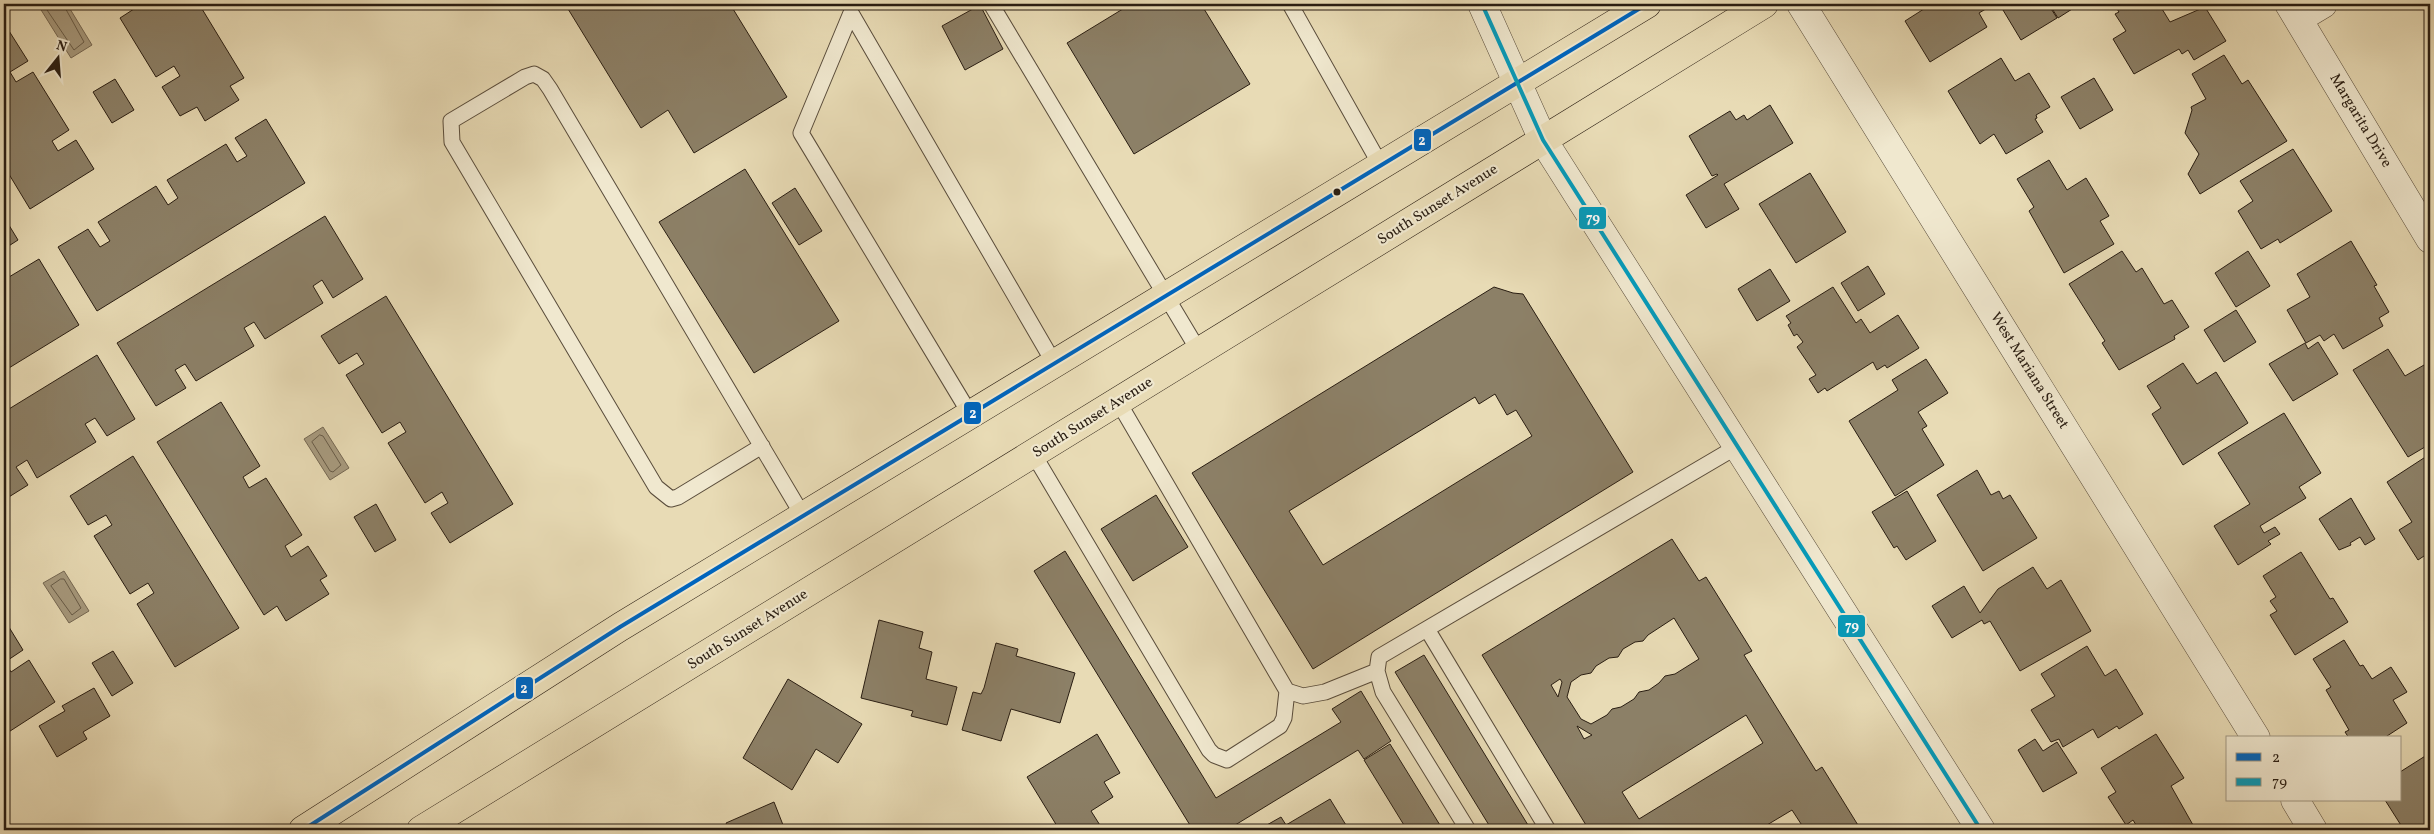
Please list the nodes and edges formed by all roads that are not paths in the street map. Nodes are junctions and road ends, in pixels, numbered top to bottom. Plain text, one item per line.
1 (991, 4) edge
2 (1290, 4) edge
3 (1482, 4) edge
4 (1647, 4) edge
5 (1764, 4) edge
6 (1802, 4) edge
7 (2323, 4) edge
8 (849, 9) edge
9 (2293, 11) edge
10 (1518, 83) junction
11 (1543, 140) junction
12 (1381, 166) junction
13 (2430, 239) edge
14 (1166, 295) junction
15 (1200, 352) junction
16 (1054, 363) junction
17 (1118, 403) junction
18 (970, 414) junction
19 (762, 446) junction
20 (1738, 446) junction
21 (1034, 455) junction
22 (803, 516) junction
23 (1427, 630) junction
24 (1377, 671) junction
25 (1287, 691) junction
26 (2255, 736) edge
27 (2296, 802) edge
28 (303, 830) edge
29 (421, 830) edge
30 (1468, 830) edge
31 (1548, 830) edge
32 (1981, 830) edge
33 (2313, 830) edge

1 - 14 lane
2 - 12 lane
3 - 10 street
4 - 10 main road
5 - 11 main road, South Sunset Avenue
6 - 26 street, West Mariana Street
7 - 9 street
8 - 16 lane
8 - 18 lane
9 - 13 street, Margarita Drive
10 - 11 street
10 - 12 main road
11 - 15 main road, South Sunset Avenue
11 - 20 street
12 - 14 main road
14 - 15 lane
14 - 16 main road
15 - 17 main road, South Sunset Avenue
16 - 18 main road
17 - 21 main road, South Sunset Avenue
17 - 25 lane
18 - 22 main road
19 - 19 lane
19 - 22 lane
20 - 23 lane
20 - 32 street
21 - 25 lane
21 - 29 main road, South Sunset Avenue
22 - 28 main road
23 - 24 lane
23 - 31 lane
24 - 25 lane
24 - 30 lane
27 - 33 street

